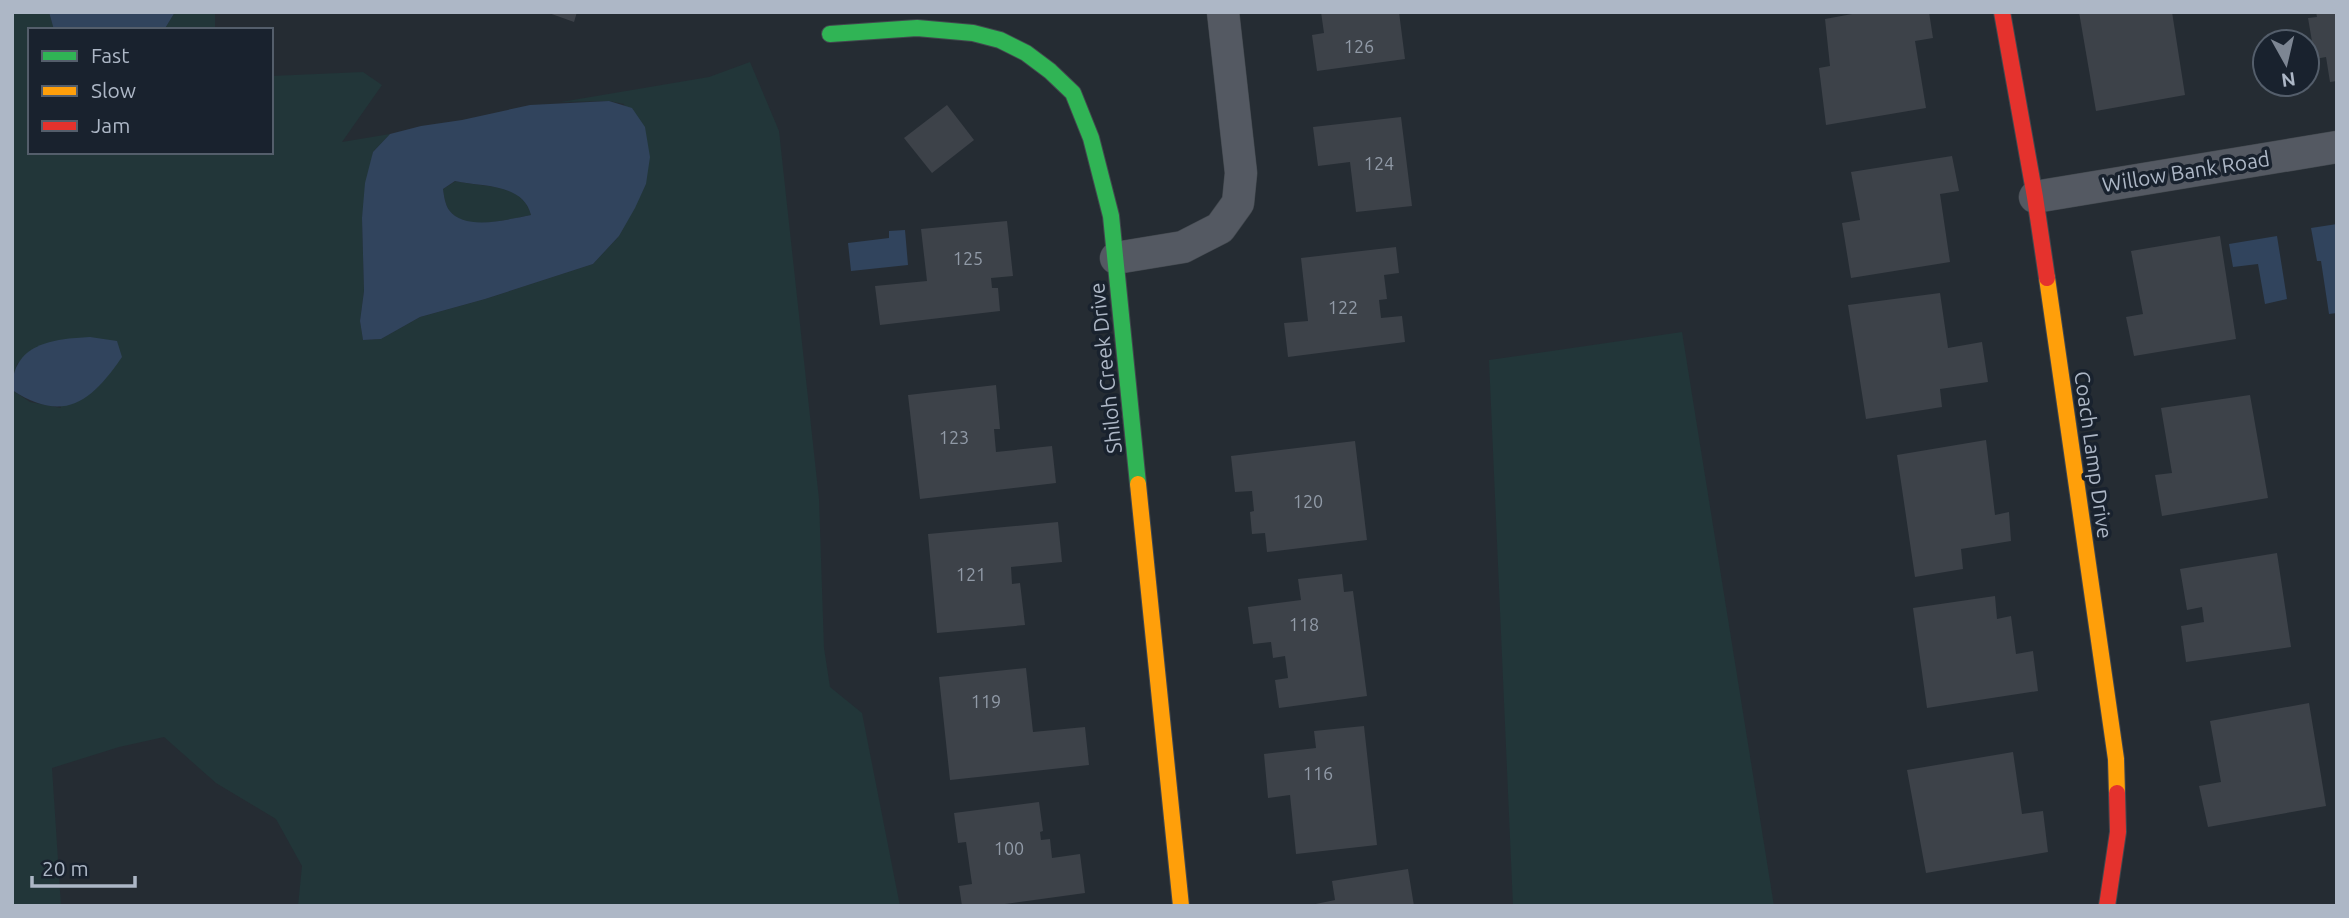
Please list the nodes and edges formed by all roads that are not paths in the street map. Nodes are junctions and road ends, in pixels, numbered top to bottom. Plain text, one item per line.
1 (1223, 12) edge
2 (2002, 12) edge
3 (830, 34) dead end
4 (2337, 147) edge
5 (2035, 197) junction
6 (1116, 258) junction
7 (1181, 906) edge
8 (2107, 906) edge

1 - 6 street
2 - 5 street, Coach Lamp Drive
3 - 6 street, Shiloh Creek Drive
4 - 5 street, Willow Bank Road
5 - 8 street, Coach Lamp Drive
6 - 7 street, Shiloh Creek Drive

